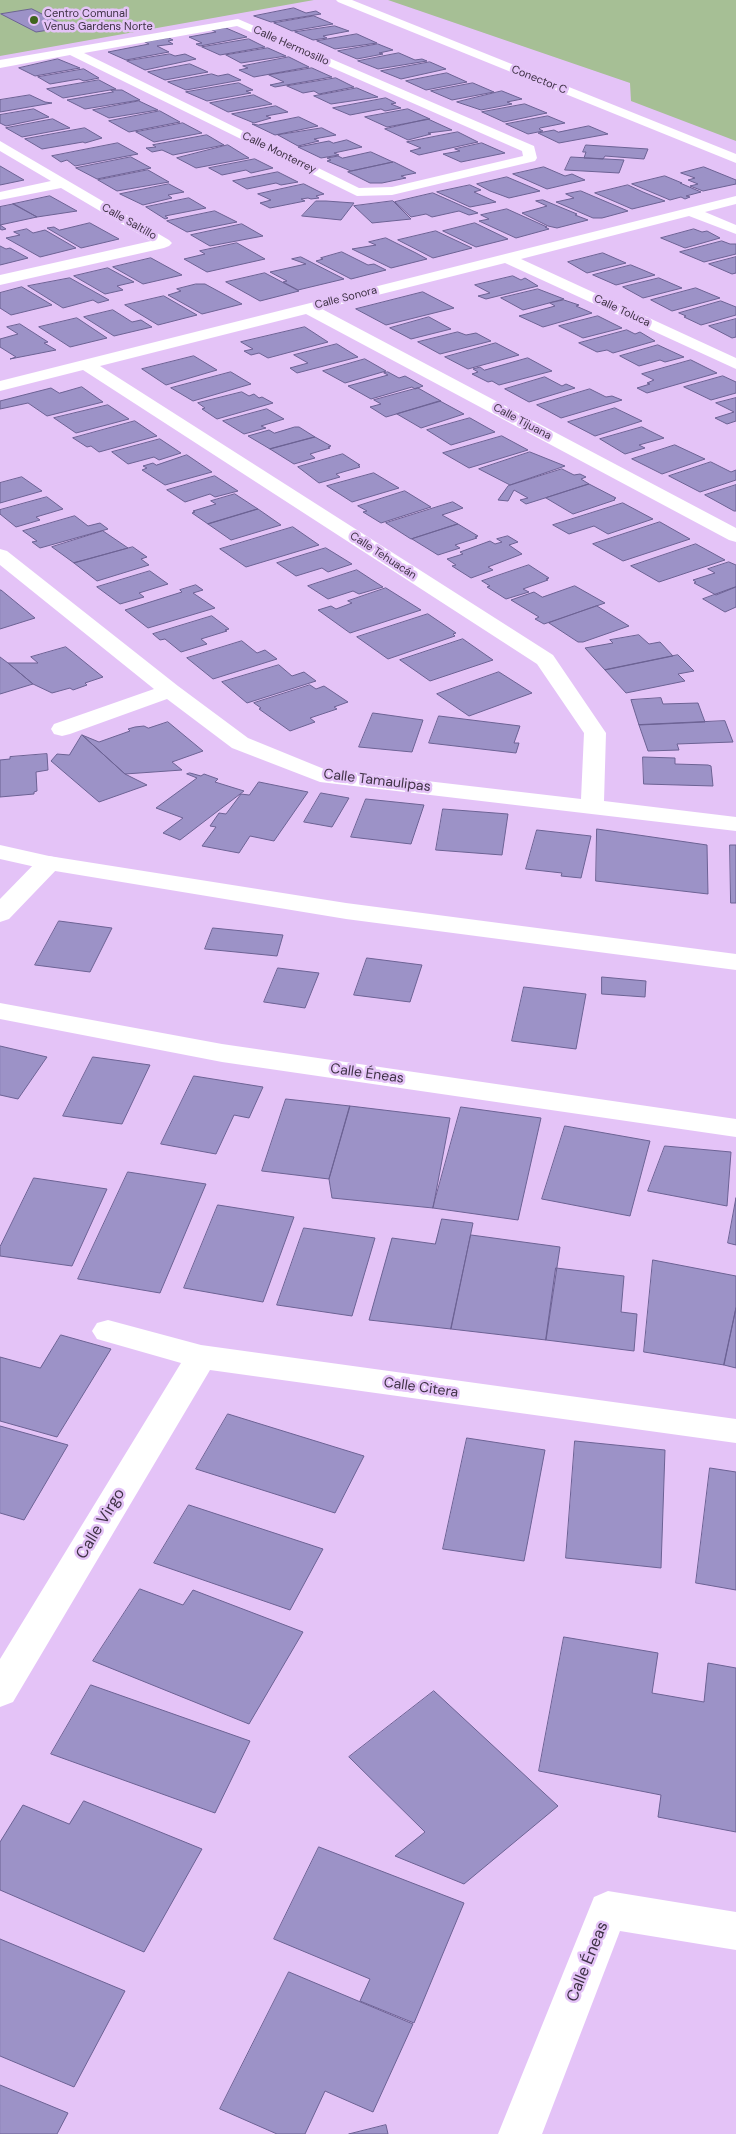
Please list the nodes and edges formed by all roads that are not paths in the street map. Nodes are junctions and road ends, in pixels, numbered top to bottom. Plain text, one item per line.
1 (342, 0) edge
2 (71, 51) junction
3 (0, 64) edge
4 (0, 145) edge
5 (736, 159) edge
6 (499, 166) joint
7 (63, 183) junction
8 (0, 196) edge
9 (736, 200) edge
10 (692, 212) junction
11 (736, 230) edge
12 (508, 258) junction
13 (0, 280) edge
14 (307, 308) junction
15 (85, 364) junction
16 (736, 364) edge
17 (0, 386) edge
18 (736, 536) edge
19 (0, 555) edge
20 (11, 576) edge
21 (170, 691) junction
22 (62, 730) dead end
23 (592, 807) junction
24 (736, 824) edge
25 (0, 852) edge
26 (48, 863) junction
27 (0, 914) edge
28 (736, 962) edge
29 (0, 1011) edge
30 (736, 1128) edge
31 (108, 1331) dead end
32 (201, 1357) junction
33 (736, 1431) edge
34 (0, 1691) edge
35 (736, 1931) edge
36 (520, 2134) edge

1 - 5 street, Conector C
2 - 3 street, Calle Hermosillo
2 - 6 street, Calle Monterrey
2 - 6 street, Calle Hermosillo
4 - 7 street, Calle Saltillo
7 - 8 street
7 - 13 street, Calle Saltillo
9 - 10 street, Calle Sonora
10 - 11 street
10 - 12 street, Calle Sonora
12 - 14 street, Calle Sonora
12 - 16 street, Calle Toluca
14 - 15 street, Calle Sonora
14 - 18 street, Calle Tijuana
15 - 17 street, Calle Sonora
15 - 23 street, Calle Tehuacán
19 - 20 street, Calle Tamaulipas
20 - 21 street, Calle Tamaulipas
21 - 22 street
21 - 23 street, Calle Tamaulipas
23 - 24 street, Calle Tamaulipas
25 - 26 street
26 - 27 street
26 - 28 street
29 - 30 street, Calle Éneas
31 - 32 street, Calle Citera
32 - 33 street, Calle Citera
32 - 34 street, Calle Virgo
35 - 36 street, Calle Éneas

